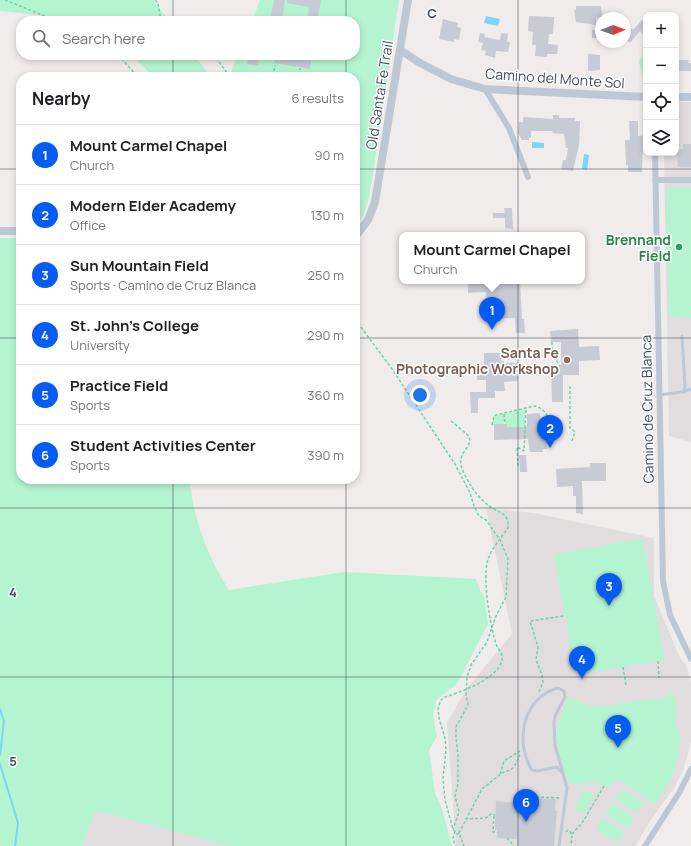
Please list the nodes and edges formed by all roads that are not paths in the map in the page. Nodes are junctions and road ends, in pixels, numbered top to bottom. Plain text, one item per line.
1 (408, 0) edge
2 (400, 50) junction
3 (486, 89) junction
4 (643, 97) edge
5 (679, 97) edge
6 (691, 97) edge
7 (655, 156) edge
8 (528, 177) dead end
9 (655, 180) junction
10 (691, 180) edge
11 (360, 230) edge
12 (16, 231) edge
13 (0, 232) edge
14 (682, 336) dead end
15 (691, 389) edge
16 (684, 392) junction
17 (659, 395) junction
18 (691, 660) edge
19 (691, 769) edge
20 (561, 771) junction
21 (559, 846) edge
22 (645, 846) edge

1 - 2 street, Old Santa Fe Trail
2 - 3 street, Camino del Monte Sol
2 - 11 street, Old Santa Fe Trail
3 - 4 street, Camino del Monte Sol
3 - 8 street
5 - 6 street
7 - 9 street, Camino de Cruz Blanca
9 - 10 street
9 - 17 street, Camino de Cruz Blanca
12 - 13 street
14 - 16 lane
15 - 16 lane
16 - 17 lane
17 - 18 street, Camino de Cruz Blanca
19 - 22 street
20 - 20 lane
20 - 21 lane

